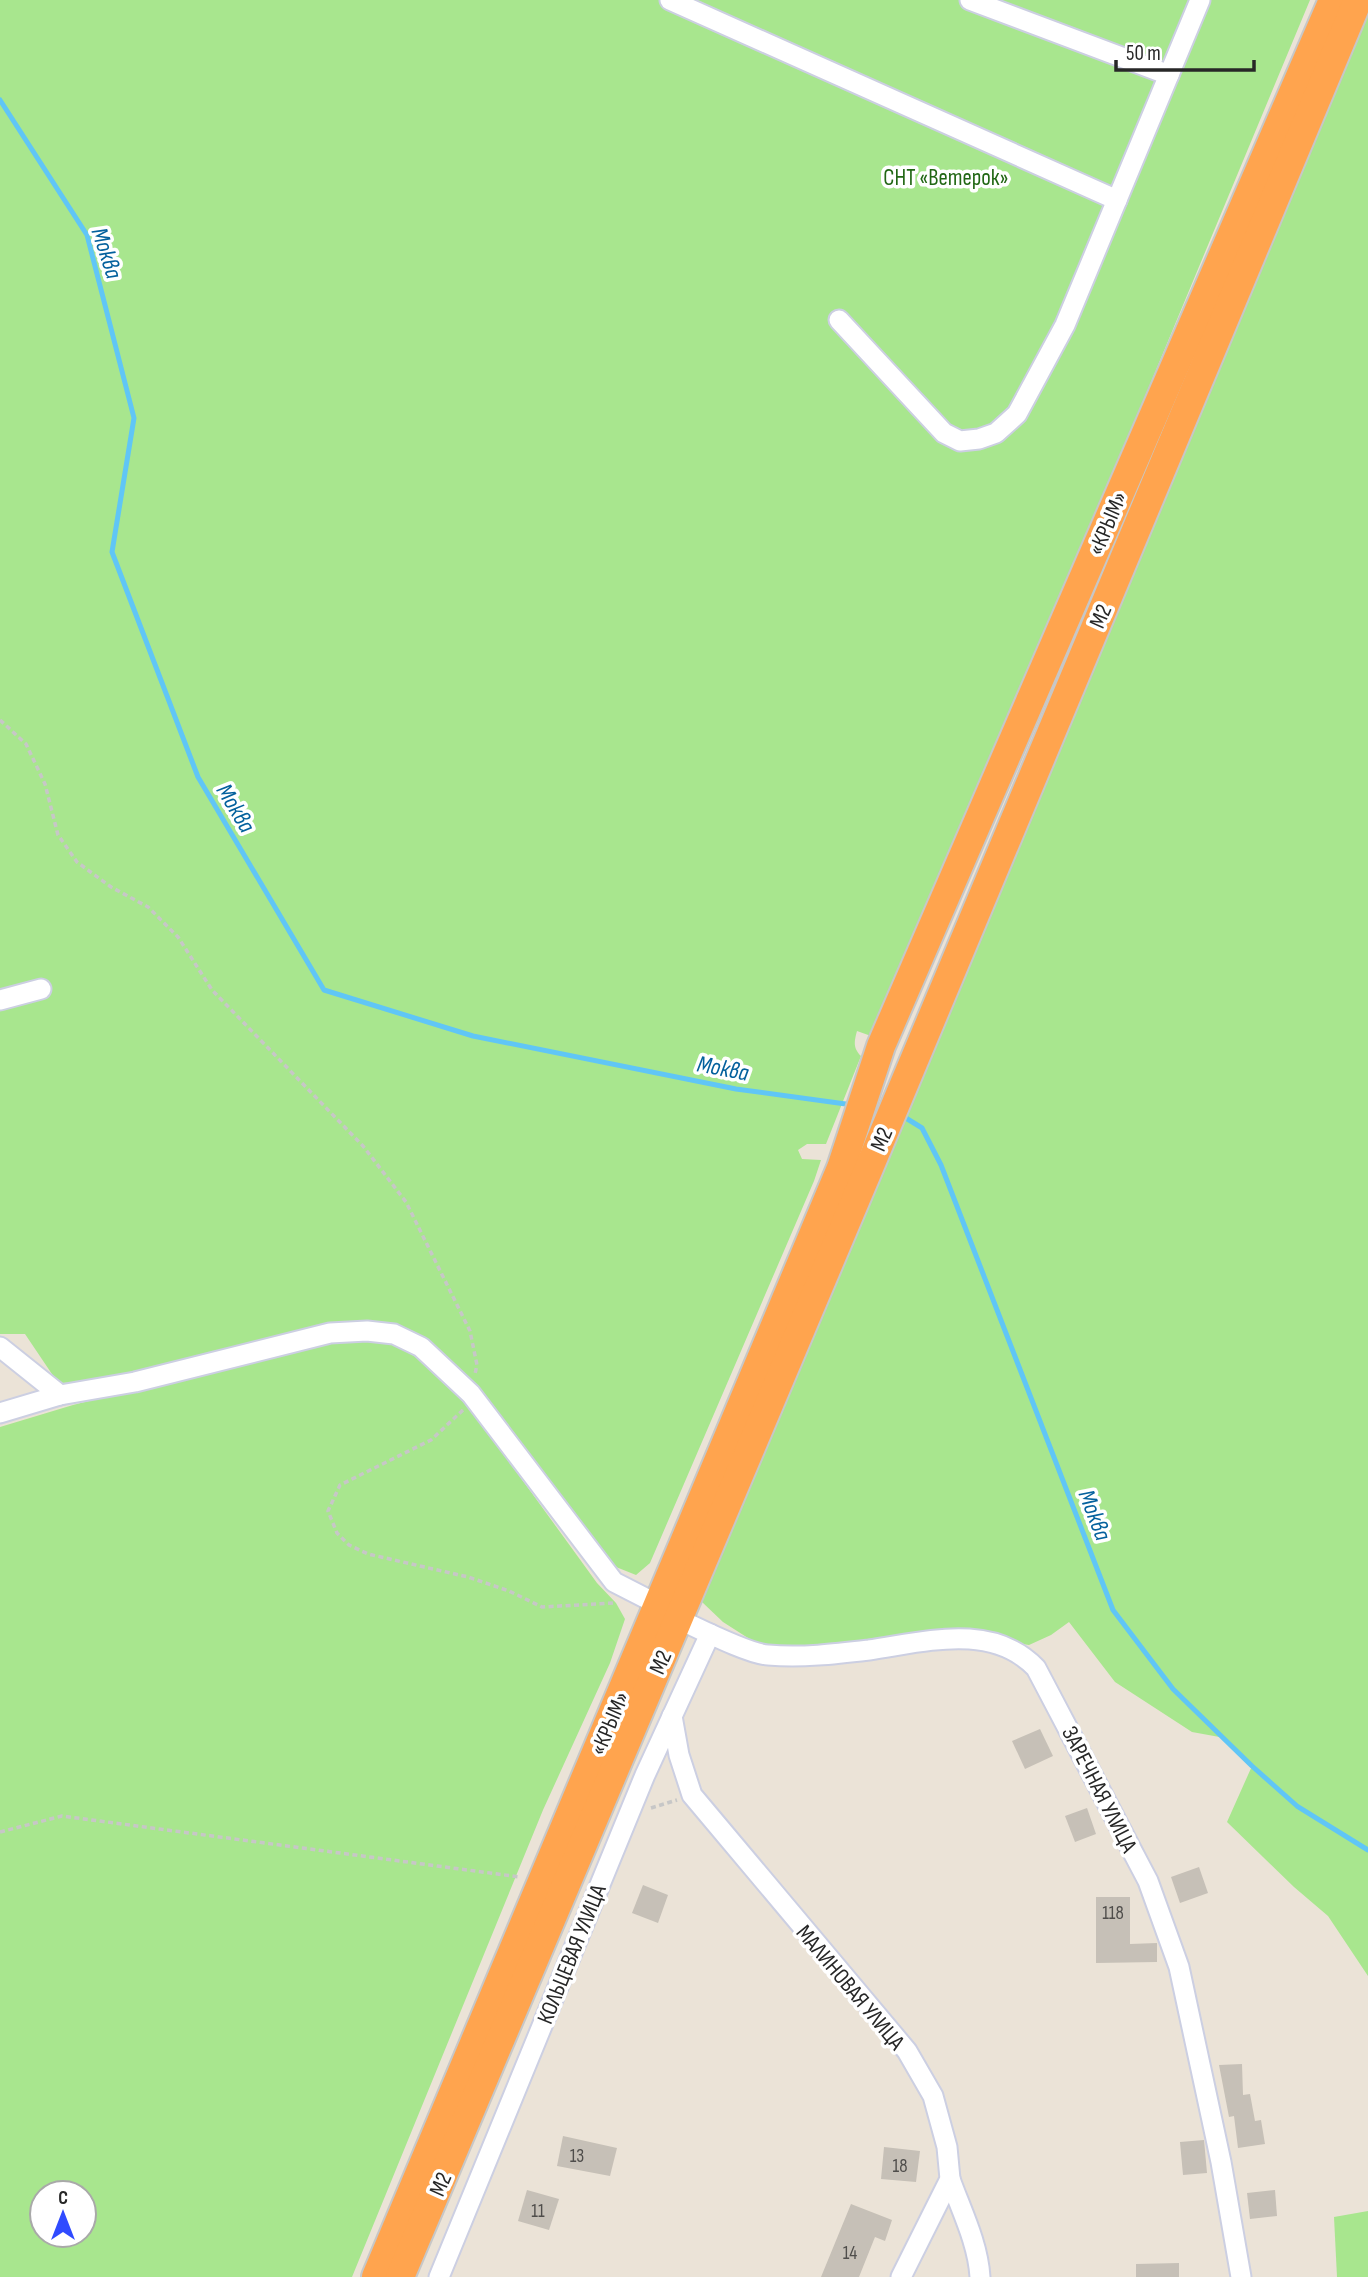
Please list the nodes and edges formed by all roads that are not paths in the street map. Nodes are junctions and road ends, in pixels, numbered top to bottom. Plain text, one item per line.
1 (670, 0) edge
2 (970, 0) edge
3 (1200, 0) edge
4 (1332, 0) edge
5 (1358, 0) edge
6 (1169, 75) junction
7 (1117, 200) junction
8 (839, 320) dead end
9 (41, 989) dead end
10 (0, 1000) edge
11 (0, 1347) edge
12 (60, 1395) junction
13 (0, 1413) edge
14 (668, 1611) junction
15 (710, 1633) junction
16 (672, 1716) junction
17 (950, 2179) junction
18 (376, 2277) edge
19 (400, 2277) edge
20 (439, 2277) edge
21 (901, 2277) edge
22 (980, 2277) edge
23 (1241, 2277) edge

1 - 7 street
2 - 6 street
3 - 6 street
4 - 18 highway, «КРЫМ»
5 - 14 highway, М2
6 - 7 street
7 - 8 street
9 - 10 street
11 - 12 street
12 - 13 street, ЗАРЕЧНАЯ УЛИЦА
12 - 14 street, ЗАРЕЧНАЯ УЛИЦА
14 - 15 street, ЗАРЕЧНАЯ УЛИЦА
14 - 19 highway, М2
15 - 16 street, КОЛЬЦЕВАЯ УЛИЦА
15 - 23 street, ЗАРЕЧНАЯ УЛИЦА
16 - 17 street, МАЛИНОВАЯ УЛИЦА
16 - 20 street, КОЛЬЦЕВАЯ УЛИЦА
17 - 21 street
17 - 22 street, МАЛИНОВАЯ УЛИЦА

